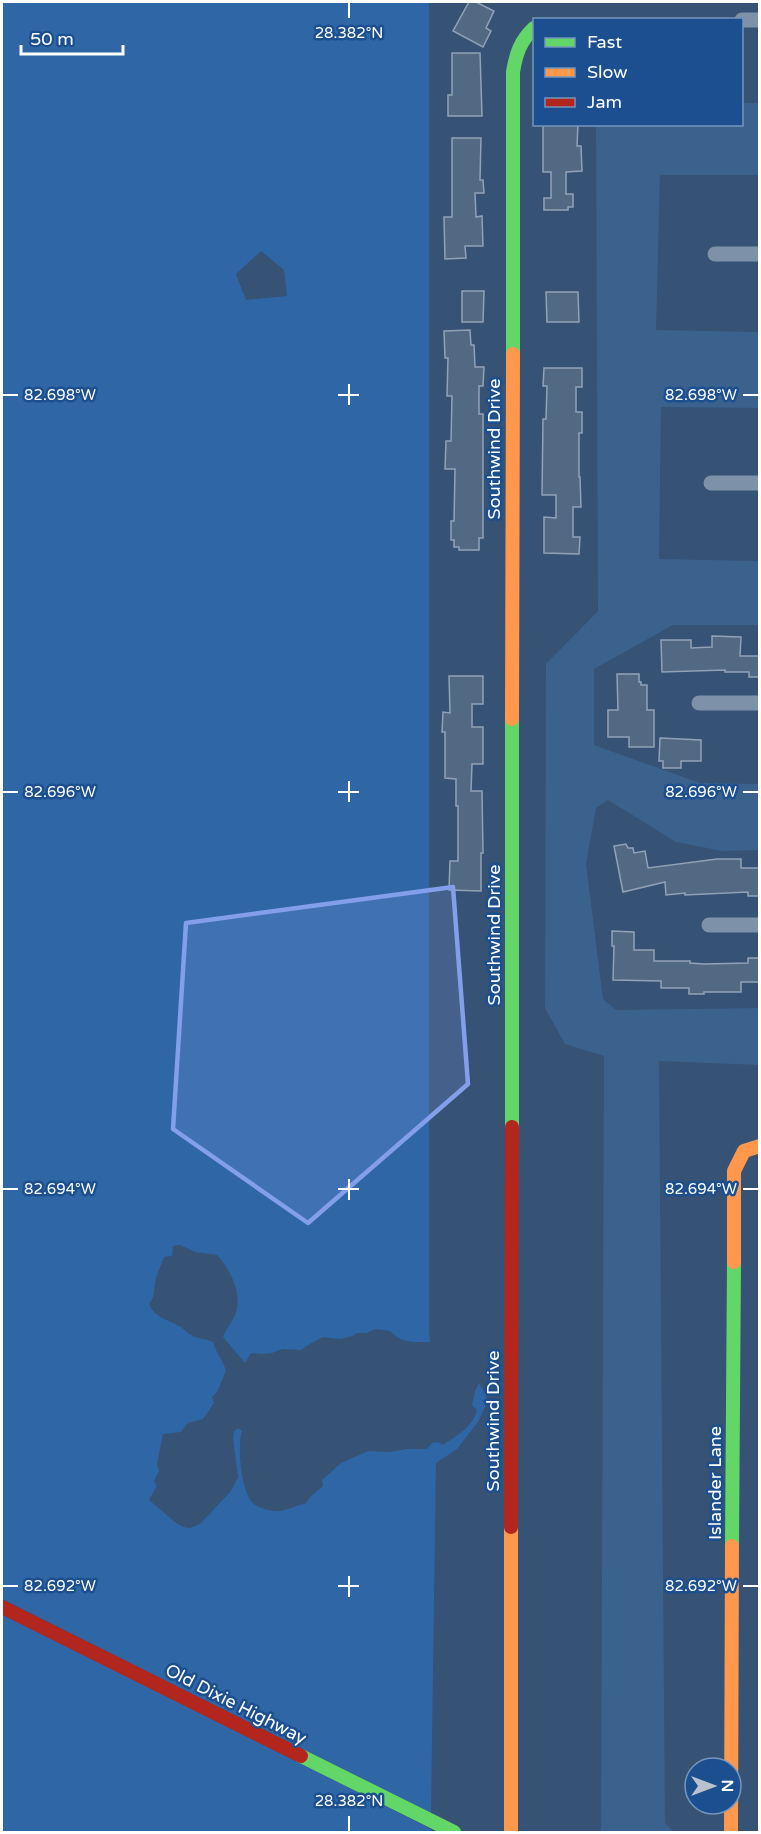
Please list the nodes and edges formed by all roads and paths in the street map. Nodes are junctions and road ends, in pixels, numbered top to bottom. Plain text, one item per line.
1 (743, 20) edge
2 (759, 20) edge
3 (533, 29) edge
4 (715, 254) dead end
5 (759, 254) edge
6 (711, 483) dead end
7 (759, 483) edge
8 (699, 703) dead end
9 (759, 703) edge
10 (709, 925) dead end
11 (759, 925) edge
12 (759, 1146) edge
13 (2, 1606) edge
14 (454, 1833) edge
15 (511, 1833) edge
16 (731, 1833) edge

1 - 2 street
3 - 15 street, Southwind Drive
4 - 5 street
6 - 7 street
8 - 9 street
10 - 11 street
12 - 16 street, Islander Lane
13 - 14 street, Old Dixie Highway

